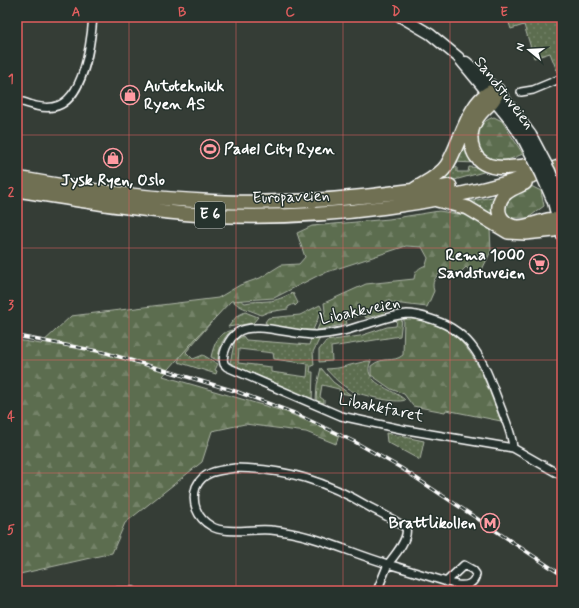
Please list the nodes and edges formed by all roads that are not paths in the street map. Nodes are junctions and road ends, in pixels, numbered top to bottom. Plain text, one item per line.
1 (93, 17) edge
2 (401, 17) edge
3 (562, 78) edge
4 (521, 92) dead end
5 (493, 95) junction
6 (17, 100) edge
7 (562, 157) edge
8 (539, 164) junction
9 (559, 168) edge
10 (17, 178) edge
11 (17, 190) edge
12 (511, 190) junction
13 (412, 191) junction
14 (430, 199) junction
15 (558, 202) edge
16 (452, 203) junction
17 (561, 226) edge
18 (233, 337) joint
19 (513, 448) junction
20 (562, 476) edge
21 (388, 564) junction
22 (446, 582) dead end
23 (113, 591) edge
24 (133, 591) edge
25 (377, 591) edge

1 - 6 street
2 - 5 main road, Sandstuveien
3 - 4 street
5 - 8 highway, E 6
5 - 13 highway, E 6
5 - 15 main road, Sandstuveien, bridge
7 - 8 highway, Europaveien / E 6
8 - 13 highway, Europaveien / E 6
9 - 12 highway, E 6
9 - 14 highway, Europaveien / E 6
10 - 13 highway, Europaveien / E 6
11 - 14 highway, Europaveien / E 6
12 - 16 highway, E 6
12 - 17 highway, E 6
14 - 16 highway, E 6
15 - 17 main road, Sandstuveien
16 - 17 highway, E 6
18 - 19 street, Libakkfaret
18 - 19 street, Libakkveien
19 - 20 street, Libakkfaret
21 - 21 street
21 - 22 street
21 - 25 street
23 - 24 street

